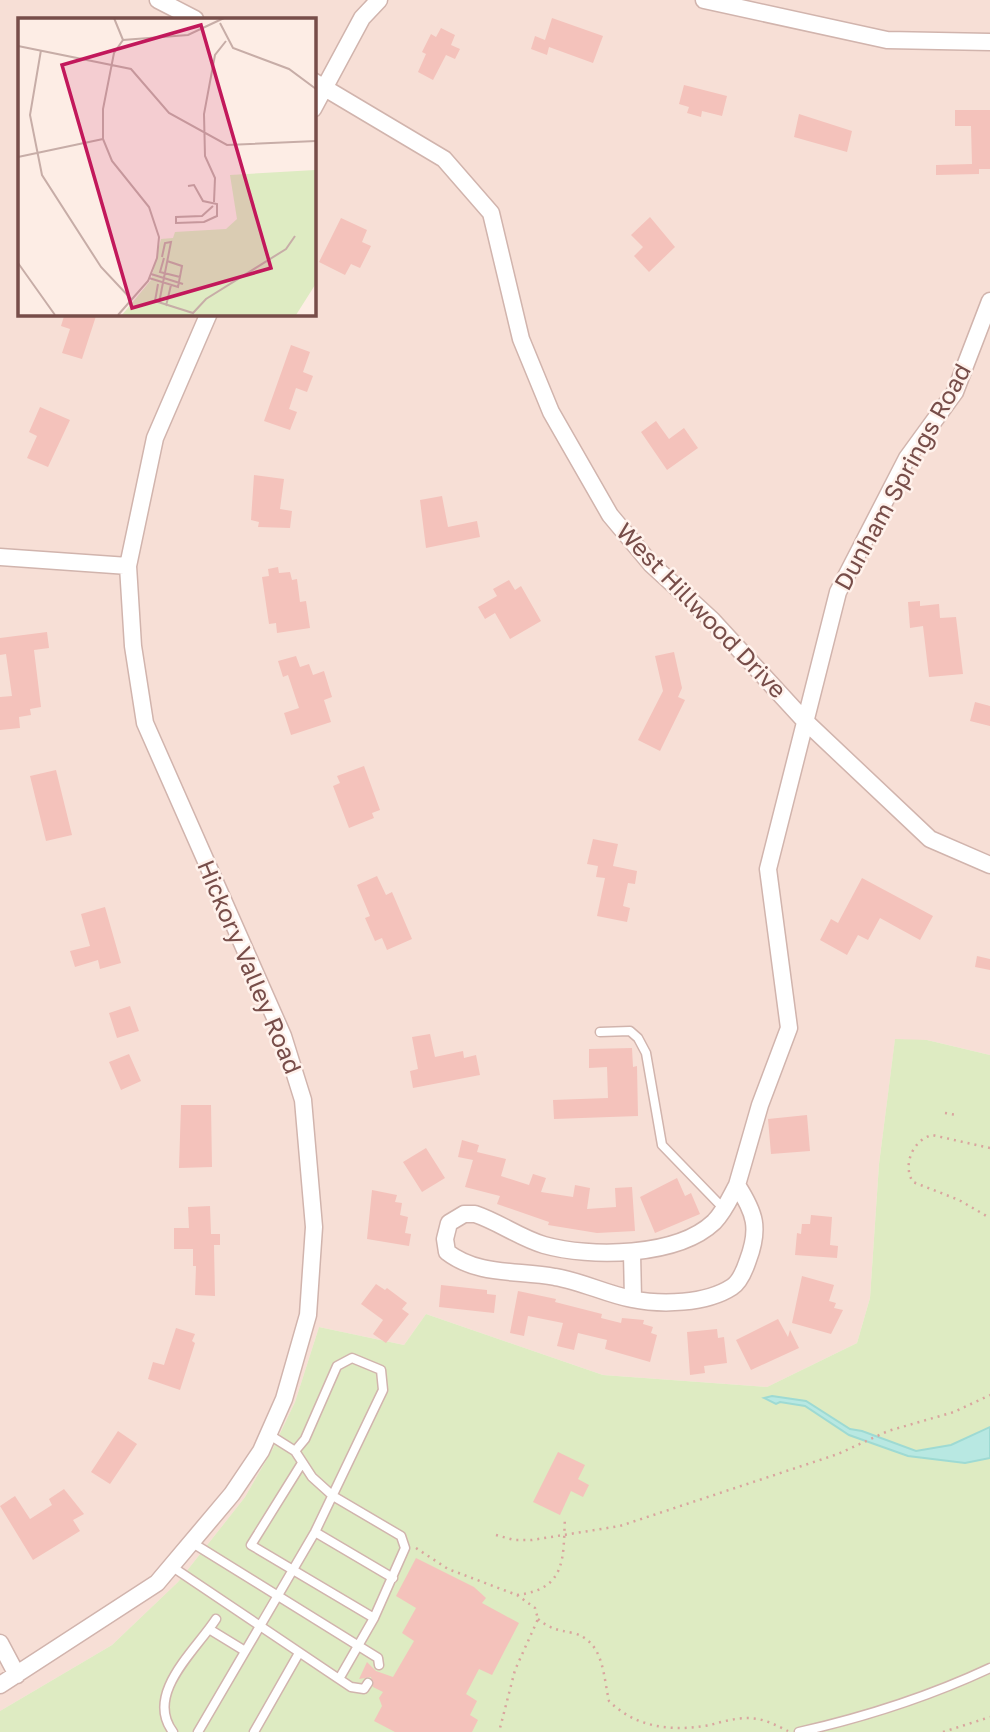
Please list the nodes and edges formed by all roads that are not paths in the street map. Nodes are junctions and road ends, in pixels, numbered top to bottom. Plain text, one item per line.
1 (158, 0) edge
2 (379, 0) edge
3 (704, 0) edge
4 (193, 18) edge
5 (990, 42) edge
6 (319, 84) edge
7 (990, 301) edge
8 (208, 315) edge
9 (0, 557) edge
10 (128, 566) junction
11 (804, 719) junction
12 (990, 865) edge
13 (600, 1032) dead end
14 (737, 1185) junction
15 (724, 1209) junction
16 (632, 1253) junction
17 (633, 1299) junction
18 (268, 1434) junction
19 (296, 1451) junction
20 (302, 1463) junction
21 (332, 1496) junction
22 (315, 1532) junction
23 (191, 1542) junction
24 (171, 1566) junction
25 (292, 1570) junction
26 (393, 1578) junction
27 (277, 1595) junction
28 (373, 1618) junction
29 (216, 1619) dead end
30 (259, 1626) junction
31 (209, 1629) junction
32 (0, 1643) edge
33 (358, 1646) junction
34 (245, 1651) junction
35 (299, 1653) junction
36 (379, 1665) dead end
37 (990, 1668) edge
38 (17, 1675) junction
39 (339, 1679) junction
40 (368, 1683) dead end
41 (0, 1685) edge
42 (173, 1732) edge
43 (198, 1732) edge
44 (254, 1732) edge
45 (799, 1732) edge

1 - 4 street
2 - 6 street
3 - 5 street
6 - 11 street, West Hillwood Drive
7 - 11 street, Dunham Springs Road
8 - 10 street, Hickory Valley Road
9 - 10 street
10 - 18 street, Hickory Valley Road
11 - 12 street, West Hillwood Drive
11 - 14 street, Dunham Springs Road
13 - 15 lane
14 - 15 street, Dunham Springs Road
14 - 17 street
15 - 16 street, Dunham Springs Road
16 - 17 street
16 - 17 street, Dunham Springs Road
18 - 19 lane
18 - 23 street, Hickory Valley Road
19 - 20 lane
19 - 21 lane
20 - 21 lane
20 - 25 lane
21 - 22 lane
21 - 26 lane
22 - 25 lane
22 - 26 lane
23 - 24 street, Hickory Valley Road
23 - 27 lane
24 - 30 lane
24 - 38 street, Hickory Valley Road
25 - 27 lane
25 - 28 lane
26 - 28 lane
27 - 30 lane
27 - 33 lane
28 - 33 lane
29 - 31 lane
30 - 34 lane
30 - 35 lane
31 - 34 lane
31 - 42 lane
32 - 38 street
33 - 36 lane
33 - 39 lane
34 - 43 lane
35 - 39 lane
35 - 44 lane
37 - 45 lane
38 - 41 street, Hickory Valley Road
39 - 40 lane

